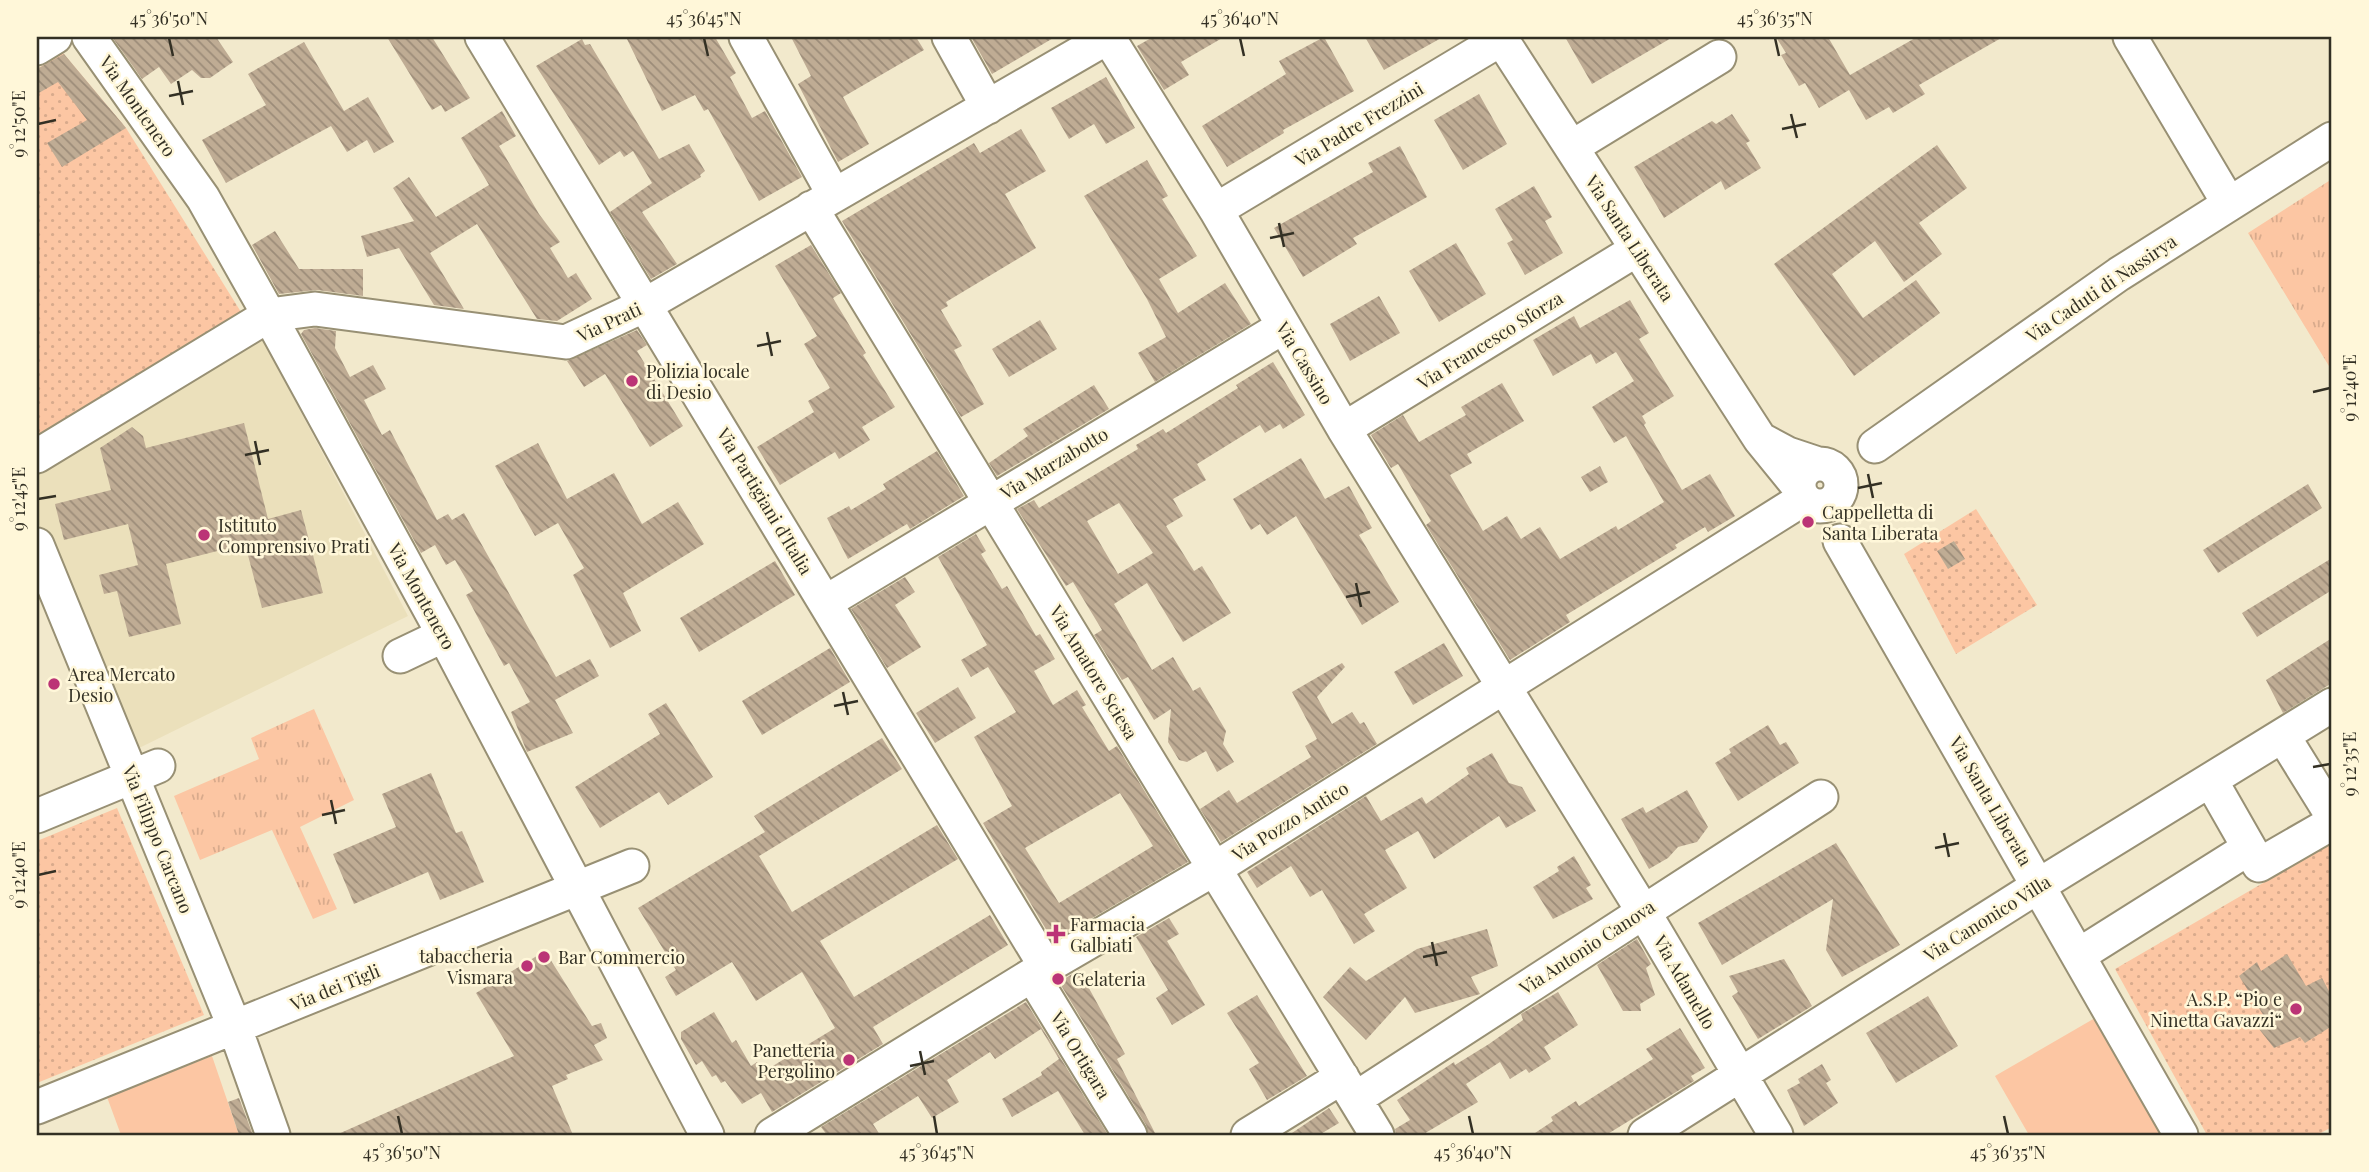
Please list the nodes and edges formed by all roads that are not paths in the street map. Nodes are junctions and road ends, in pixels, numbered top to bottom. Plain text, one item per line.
1 (55, 37) edge
2 (89, 37) edge
3 (482, 37) edge
4 (746, 37) edge
5 (949, 37) edge
6 (1108, 37) edge
7 (2130, 37) edge
8 (1500, 38) edge
9 (37, 48) edge
10 (1719, 57) dead end
11 (988, 107) junction
12 (2332, 139) edge
13 (1572, 147) junction
14 (822, 201) junction
15 (2228, 202) junction
16 (1216, 210) junction
17 (1636, 250) junction
18 (645, 306) junction
19 (269, 315) junction
20 (1283, 327) junction
21 (1344, 429) junction
22 (37, 456) edge
23 (1819, 487) junction
24 (989, 502) junction
25 (37, 545) edge
26 (826, 602) junction
27 (444, 635) junction
28 (400, 656) dead end
29 (1504, 688) junction
30 (2332, 705) edge
31 (2283, 736) junction
32 (146, 771) junction
33 (2211, 780) junction
34 (1821, 797) dead end
35 (2332, 815) edge
36 (37, 816) edge
37 (2332, 823) edge
38 (2249, 848) junction
39 (632, 866) dead end
40 (1214, 869) junction
41 (2039, 885) junction
42 (578, 887) junction
43 (1643, 911) junction
44 (2079, 955) junction
45 (1039, 971) junction
46 (235, 1028) junction
47 (1740, 1075) junction
48 (1348, 1088) junction
49 (37, 1107) edge
50 (273, 1135) edge
51 (707, 1135) edge
52 (772, 1135) edge
53 (1130, 1135) edge
54 (1248, 1135) edge
55 (1377, 1135) edge
56 (1645, 1135) edge
57 (1776, 1135) edge
58 (2181, 1135) edge

1 - 9 street
2 - 19 street, Via Montenero
3 - 18 street, Via Partigiani d'Italia
4 - 14 street, Via Amatore Sciesa
5 - 11 street
6 - 11 street, Via Prati
6 - 16 street, Via Cassino
7 - 15 street
8 - 13 street, Via Santa Liberata
8 - 16 street, Via Padre Frezzini
10 - 13 street
11 - 14 street, Via Prati
12 - 15 street, Via Caduti di Nassirya
13 - 17 street, Via Santa Liberata
14 - 18 street, Via Prati
14 - 24 street, Via Amatore Sciesa
15 - 23 street, Via Caduti di Nassirya
16 - 20 street, Via Cassino
17 - 21 street, Via Francesco Sforza
17 - 23 street, Via Santa Liberata
18 - 19 street, Via Prati
18 - 26 street, Via Partigiani d'Italia
19 - 22 street, Via Prati
19 - 27 street, Via Montenero
20 - 21 street, Via Cassino
20 - 24 street, Via Marzabotto
21 - 29 street, Via Cassino
23 - 29 street, Via Pozzo Antico
23 - 41 street, Via Santa Liberata
24 - 26 street, Via Marzabotto
24 - 40 street, Via Amatore Sciesa
25 - 32 street, Via Filippo Carcano
26 - 45 street, Via Partigiani d'Italia
27 - 28 street
27 - 42 street, Via Montenero
29 - 40 street, Via Pozzo Antico
29 - 43 street, Via Adamello
30 - 31 street, Via Canonico Villa
31 - 33 street, Via Canonico Villa
31 - 35 street
32 - 36 street
32 - 46 street, Via Filippo Carcano
33 - 38 street
33 - 41 street, Via Canonico Villa
34 - 43 street, Via Antonio Canova
37 - 38 street
38 - 44 street
39 - 42 street, Via dei Tigli
40 - 45 street, Via Pozzo Antico
40 - 48 street, Via Amatore Sciesa
41 - 44 street, Via Santa Liberata
41 - 47 street, Via Canonico Villa
42 - 46 street, Via dei Tigli
42 - 51 street, Via Montenero
43 - 47 street, Via Adamello
43 - 48 street, Via Antonio Canova
44 - 58 street, Via Santa Liberata
45 - 52 street, Via Pozzo Antico
45 - 53 street, Via Ortigara
46 - 49 street, Via dei Tigli
46 - 50 street, Via Filippo Carcano
47 - 56 street, Via Canonico Villa
47 - 57 street, Via Adamello
48 - 54 street, Via Antonio Canova
48 - 55 street, Via Amatore Sciesa

